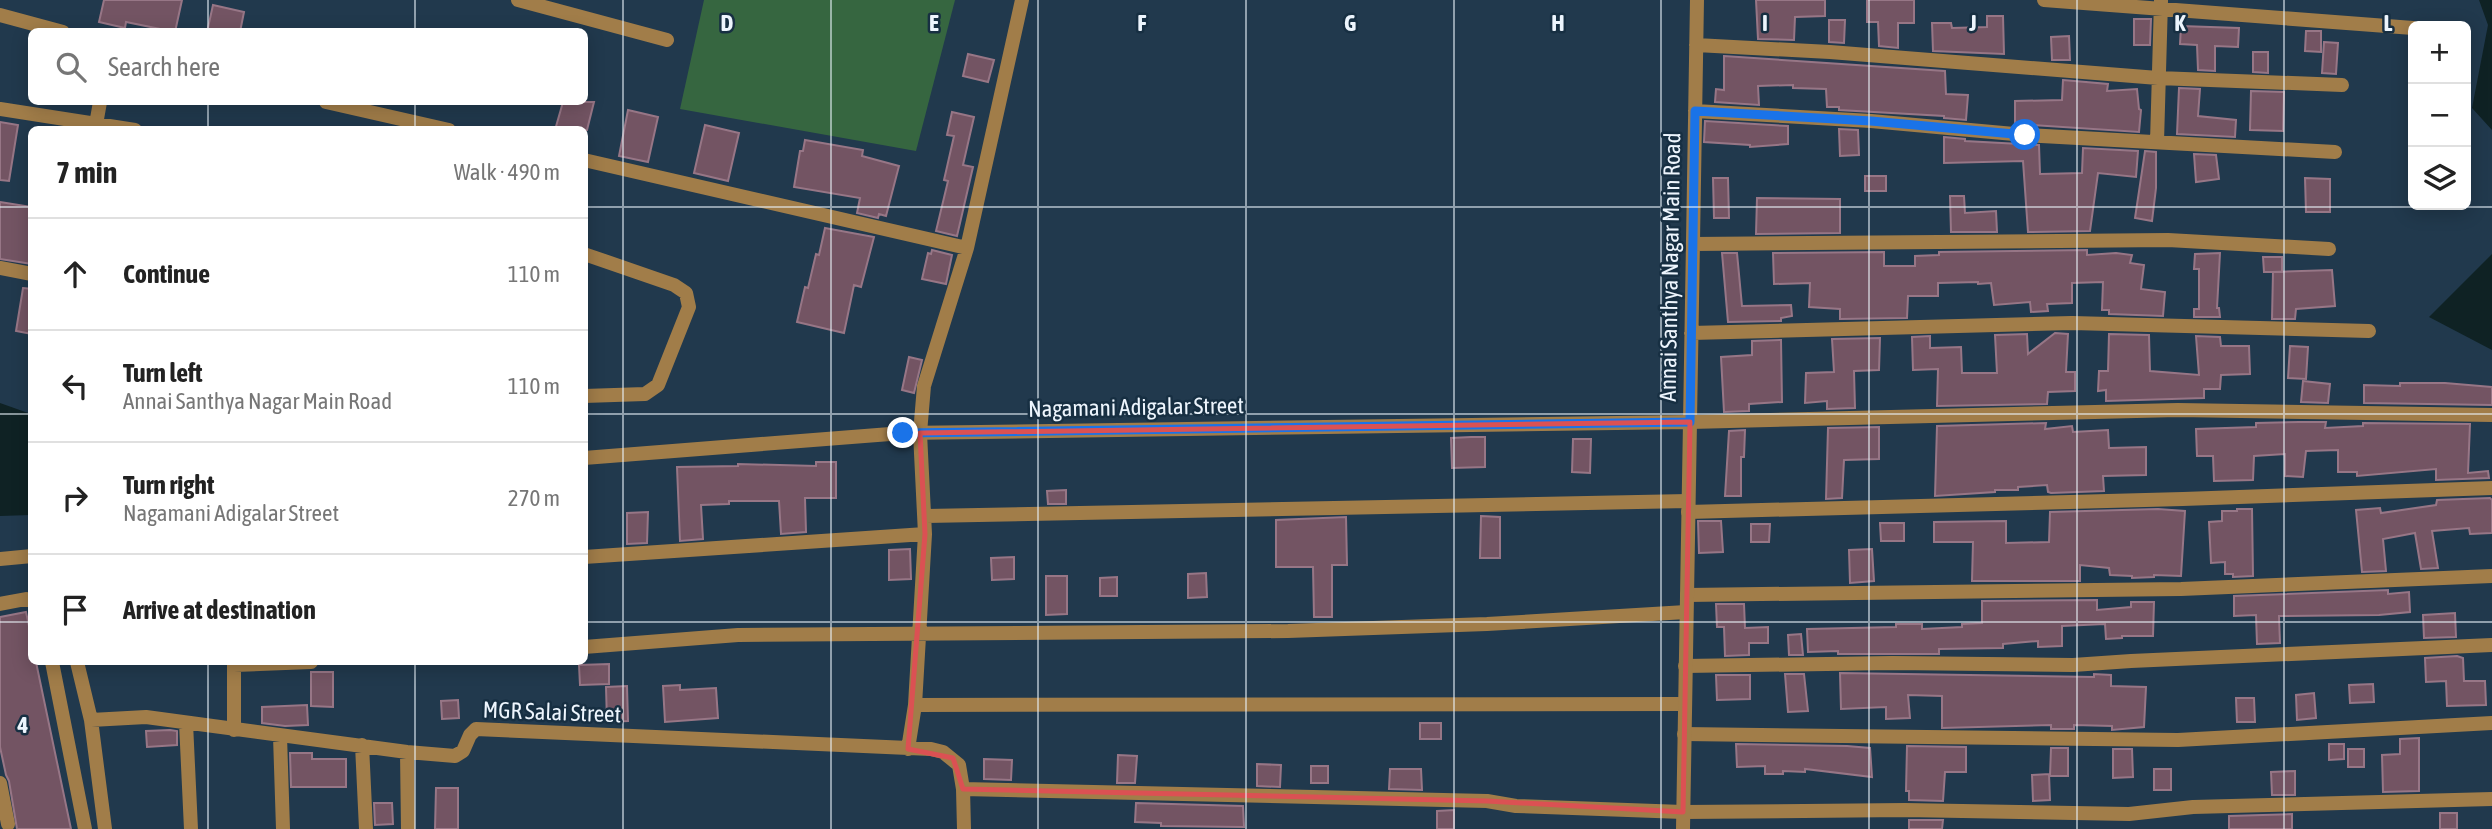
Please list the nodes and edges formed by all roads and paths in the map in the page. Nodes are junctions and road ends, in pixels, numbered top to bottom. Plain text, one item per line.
1 (518, 0) edge
2 (1022, 0) edge
3 (1697, 0) edge
4 (2044, 0) edge
5 (2161, 4) edge
6 (0, 15) edge
7 (48, 28) edge
8 (2408, 28) edge
9 (667, 40) dead end
10 (1696, 45) junction
11 (2158, 78) junction
12 (2342, 85) dead end
13 (100, 105) edge
14 (339, 105) edge
15 (0, 109) edge
16 (1695, 111) junction
17 (91, 126) edge
18 (96, 126) edge
19 (431, 126) edge
20 (2157, 142) junction
21 (2335, 152) dead end
22 (588, 161) edge
23 (1693, 244) junction
24 (967, 248) junction
25 (2329, 249) dead end
26 (588, 255) edge
27 (0, 268) edge
28 (28, 273) edge
29 (2370, 331) dead end
30 (1691, 333) junction
31 (588, 396) edge
32 (2492, 415) edge
33 (1690, 422) junction
34 (920, 433) junction
35 (588, 458) edge
36 (2492, 488) edge
37 (1688, 507) junction
38 (926, 516) junction
39 (925, 534) junction
40 (28, 556) edge
41 (588, 557) edge
42 (0, 559) edge
43 (2492, 576) edge
44 (1687, 595) junction
45 (28, 599) edge
46 (0, 604) edge
47 (1686, 612) junction
48 (918, 635) junction
49 (2492, 645) edge
50 (588, 647) edge
51 (53, 665) edge
52 (78, 665) edge
53 (234, 665) edge
54 (1685, 666) junction
55 (1685, 704) junction
56 (915, 705) junction
57 (91, 720) junction
58 (186, 723) junction
59 (2492, 723) edge
60 (234, 730) junction
61 (1684, 734) junction
62 (280, 736) junction
63 (362, 745) junction
64 (908, 749) junction
65 (407, 752) junction
66 (0, 783) edge
67 (962, 789) junction
68 (2492, 799) edge
69 (1683, 813) junction
70 (6, 823) edge
71 (85, 829) edge
72 (105, 829) edge
73 (191, 829) edge
74 (284, 829) edge
75 (366, 829) edge
76 (408, 829) edge
77 (964, 829) edge
78 (1683, 829) edge

1 - 9 street
2 - 24 street
3 - 10 street, Annai Santhya Nagar Main Road
4 - 5 street
5 - 8 street
5 - 11 street
6 - 7 street
10 - 11 street
10 - 16 street, Annai Santhya Nagar Main Road
11 - 12 street
11 - 20 street
13 - 18 street
14 - 19 street
15 - 17 street
16 - 20 street
16 - 23 street, Annai Santhya Nagar Main Road
20 - 21 street
22 - 24 street
23 - 25 street
23 - 30 street, Annai Santhya Nagar Main Road
24 - 34 street
26 - 31 street
27 - 28 street
29 - 30 street
30 - 33 street, Annai Santhya Nagar Main Road
32 - 33 street, Nagamani Adigalar Street
33 - 34 street, Nagamani Adigalar Street
33 - 37 street, Annai Santhya Nagar Main Road
34 - 35 street, Nagamani Adigalar Street
34 - 38 street
36 - 37 street
37 - 38 street
37 - 44 street, Annai Santhya Nagar Main Road
38 - 39 street
39 - 41 street
39 - 48 street
40 - 42 street
43 - 44 street
44 - 47 street, Annai Santhya Nagar Main Road
45 - 46 street
47 - 48 street
47 - 54 street, Annai Santhya Nagar Main Road
48 - 50 street
48 - 56 street
49 - 54 street
51 - 71 street
52 - 57 street
53 - 60 street
54 - 55 street, Annai Santhya Nagar Main Road
55 - 56 street
55 - 61 street, Annai Santhya Nagar Main Road
56 - 64 street
57 - 58 street, MGR Salai Street
57 - 72 street
58 - 60 street, MGR Salai Street
58 - 73 street
59 - 61 street
60 - 62 street, MGR Salai Street
61 - 69 street, Annai Santhya Nagar Main Road
62 - 63 street, MGR Salai Street
62 - 74 street
63 - 65 street, MGR Salai Street
63 - 75 street
64 - 65 street, MGR Salai Street
64 - 67 street, MGR Salai Street
65 - 76 street
66 - 70 street
67 - 69 street
67 - 77 street, MGR Salai Street
68 - 69 street
69 - 78 street, Annai Santhya Nagar Main Road

